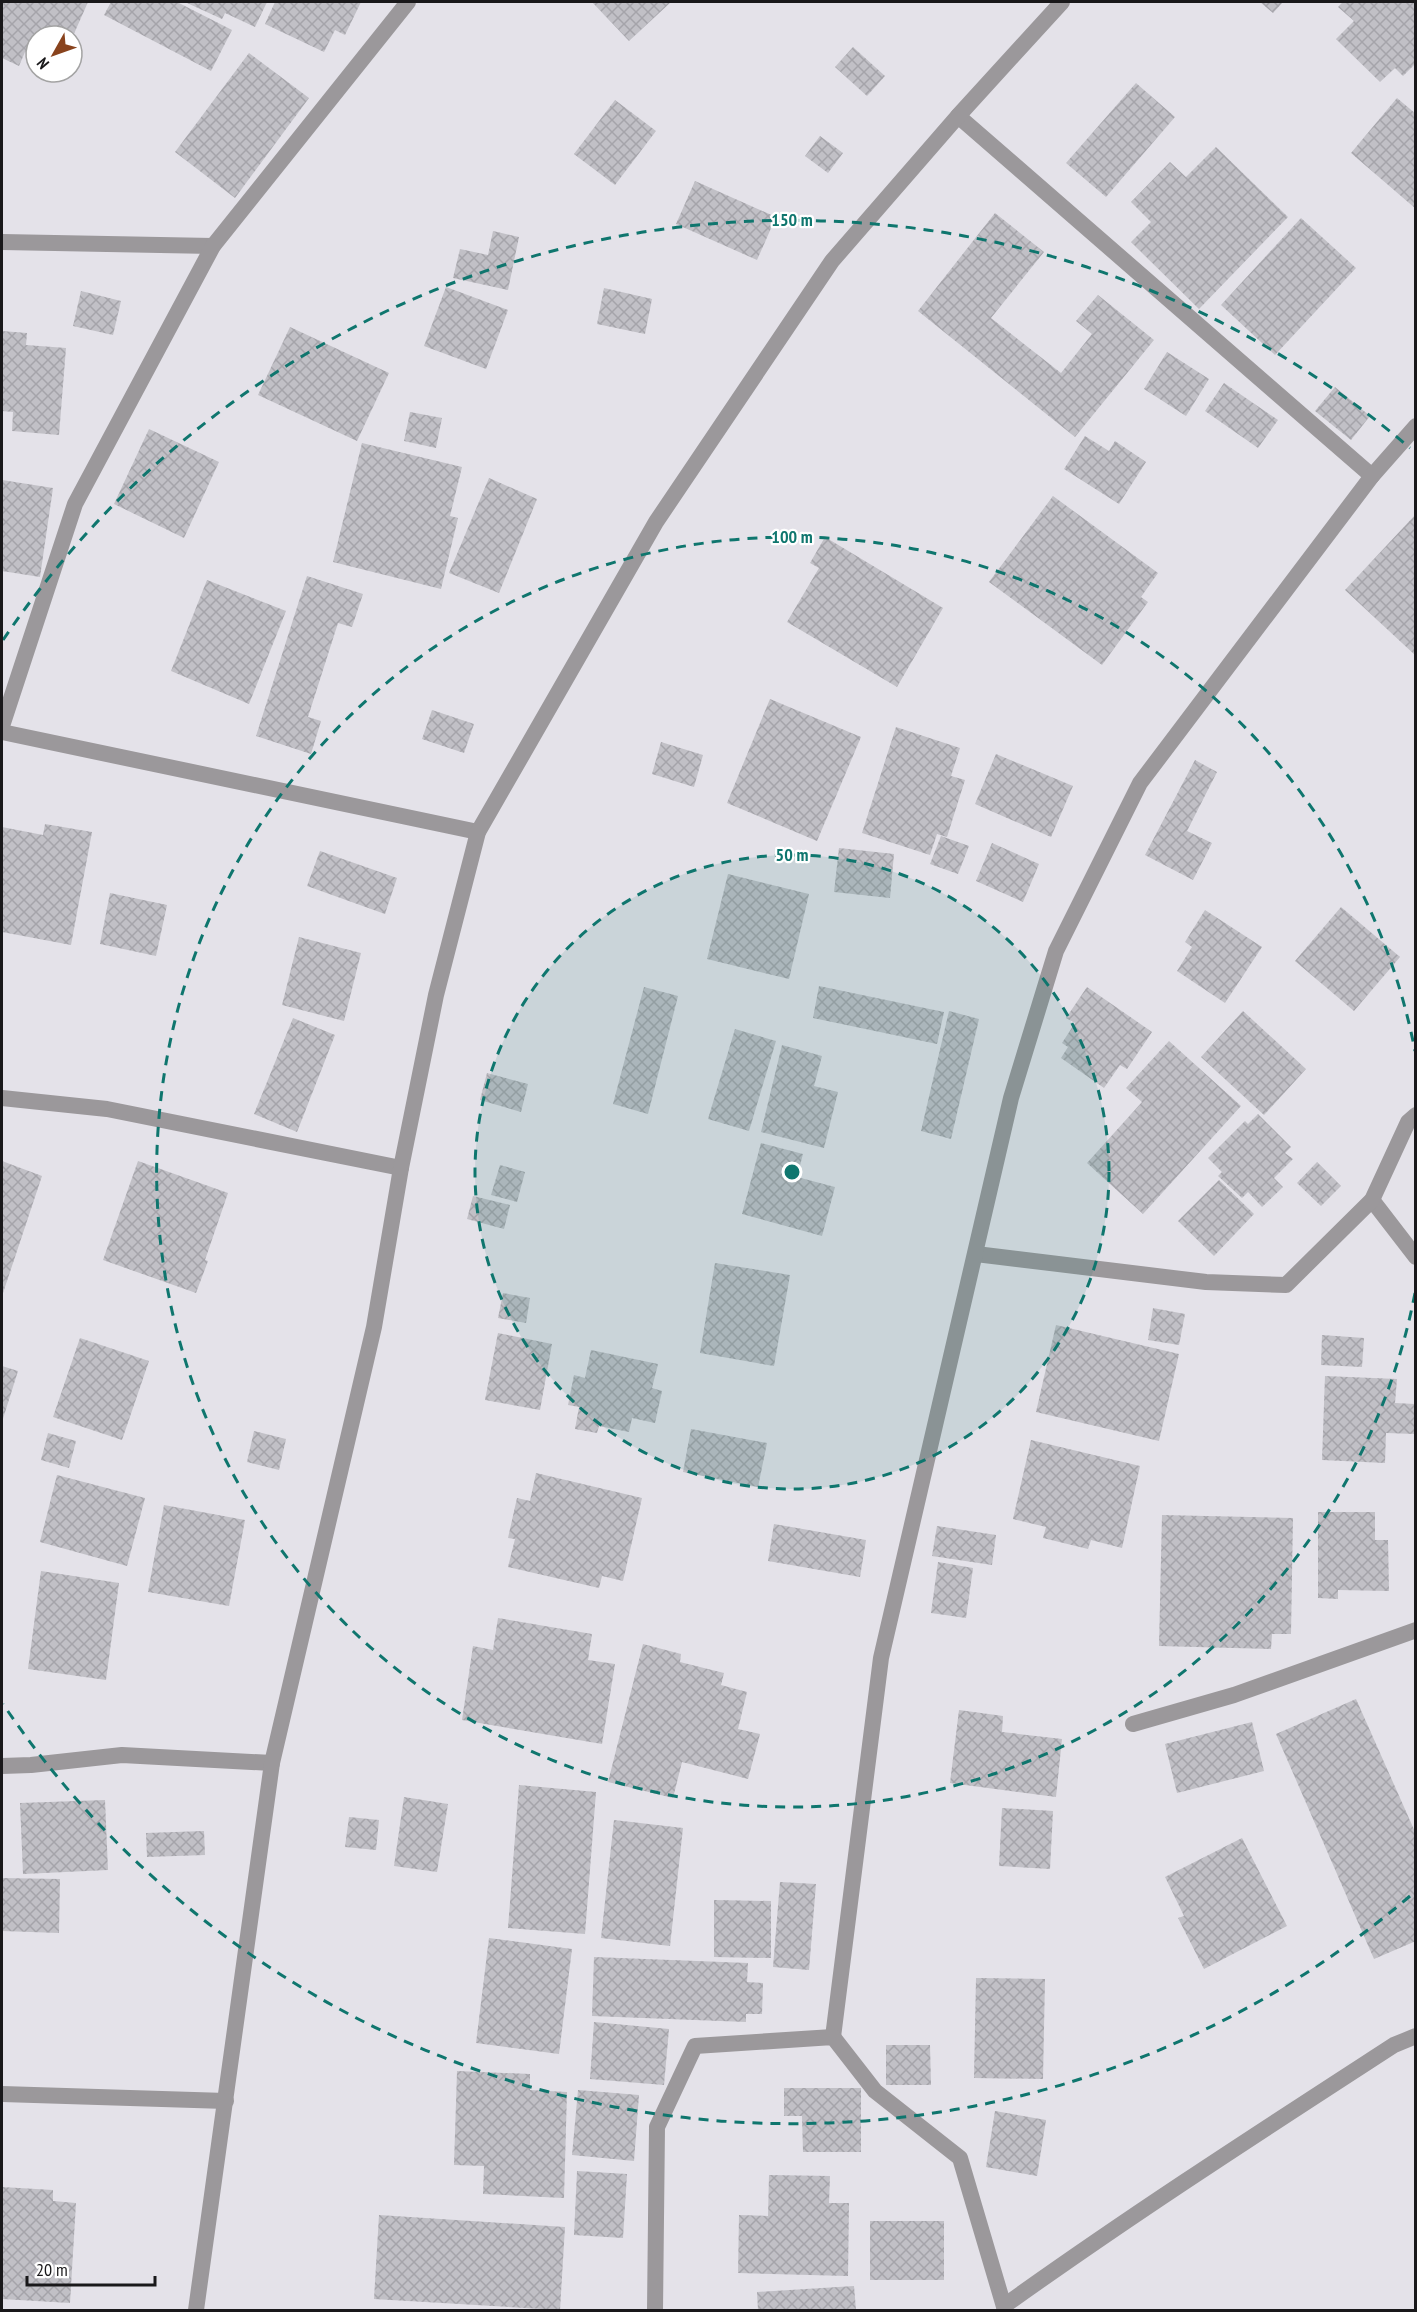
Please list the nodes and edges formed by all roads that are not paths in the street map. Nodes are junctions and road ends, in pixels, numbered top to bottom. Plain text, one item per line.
1 (408, 2) edge
2 (1062, 2) edge
3 (958, 116) junction
4 (2, 242) edge
5 (213, 246) junction
6 (1416, 426) edge
7 (1372, 476) junction
8 (2, 726) edge
9 (2, 732) edge
10 (478, 832) junction
11 (2, 1098) edge
12 (1416, 1115) edge
13 (401, 1168) junction
14 (1372, 1200) junction
15 (976, 1254) junction
16 (1416, 1257) edge
17 (1416, 1630) edge
18 (1133, 1724) dead end
19 (272, 1763) junction
20 (2, 1766) edge
21 (1416, 2036) edge
22 (833, 2037) junction
23 (2, 2094) edge
24 (226, 2101) junction
25 (1005, 2308) edge
26 (196, 2310) edge
27 (655, 2310) edge

1 - 5 street
2 - 3 street
3 - 7 street
3 - 10 street
4 - 5 street
5 - 8 street
6 - 7 street
7 - 15 street
9 - 10 street
10 - 13 street
11 - 13 street
12 - 14 street
13 - 19 street
14 - 15 street
14 - 16 street
15 - 22 street
17 - 18 street
19 - 20 street
19 - 24 street
21 - 25 street
22 - 25 street
22 - 27 street
23 - 24 street
24 - 26 street

